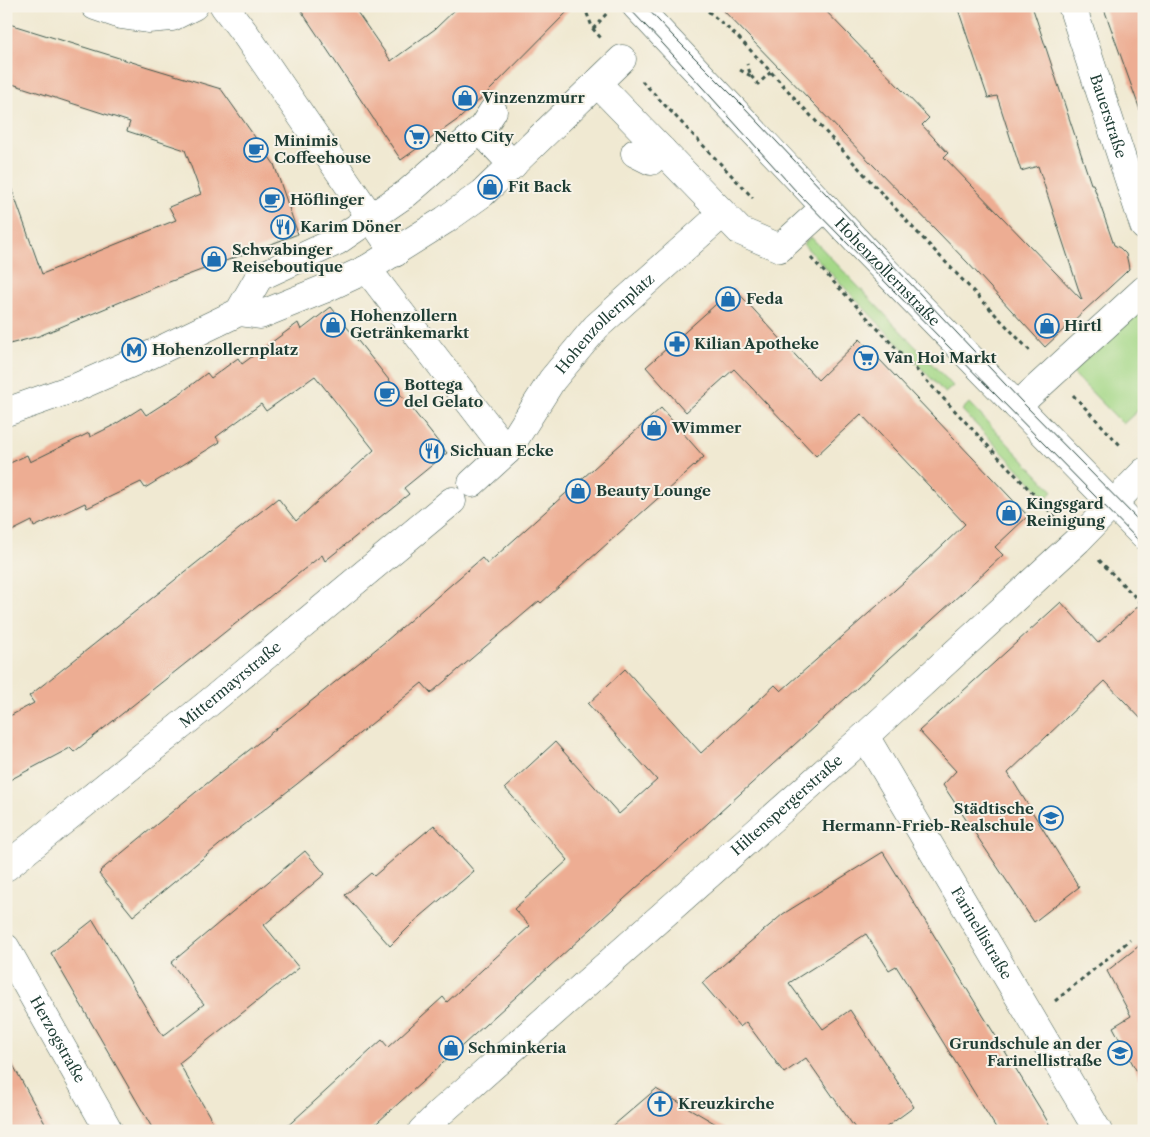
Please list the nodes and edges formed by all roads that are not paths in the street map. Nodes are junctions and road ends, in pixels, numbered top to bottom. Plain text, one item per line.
1 (94, 6) edge
2 (194, 6) edge
3 (224, 6) edge
4 (1072, 6) edge
5 (639, 7) edge
6 (622, 60) road end
7 (597, 83) junction
8 (513, 165) junction
9 (825, 207) junction
10 (722, 214) junction
11 (372, 218) junction
12 (1144, 226) edge
13 (394, 253) junction
14 (367, 269) junction
15 (1144, 290) edge
16 (239, 312) junction
17 (1017, 406) junction
18 (6, 412) edge
19 (507, 451) junction
20 (1144, 472) edge
21 (462, 492) joint
22 (1112, 504) junction
23 (1144, 536) edge
24 (865, 736) junction
25 (6, 867) edge
26 (6, 948) edge
27 (109, 1131) edge
28 (422, 1131) edge
29 (1098, 1131) edge

1 - 2 street
3 - 11 street
4 - 12 street, Bauerstraße
5 - 9 street, Hohenzollernstraße
6 - 7 street
7 - 8 street
7 - 10 street
8 - 11 street
8 - 13 street
9 - 10 street
9 - 17 street, Hohenzollernstraße
10 - 19 street, Hohenzollernplatz
11 - 13 street
11 - 16 street
13 - 14 street
14 - 16 street
14 - 19 street
15 - 17 street
16 - 18 street
17 - 22 street, Hohenzollernstraße
19 - 21 street, Hohenzollernplatz
20 - 22 street, Hiltenspergerstraße
21 - 25 street, Mittermayrstraße
22 - 23 street, Hohenzollernstraße
22 - 24 street, Hiltenspergerstraße
24 - 28 street, Hiltenspergerstraße
24 - 29 street, Farinellistraße
26 - 27 street, Herzogstraße

